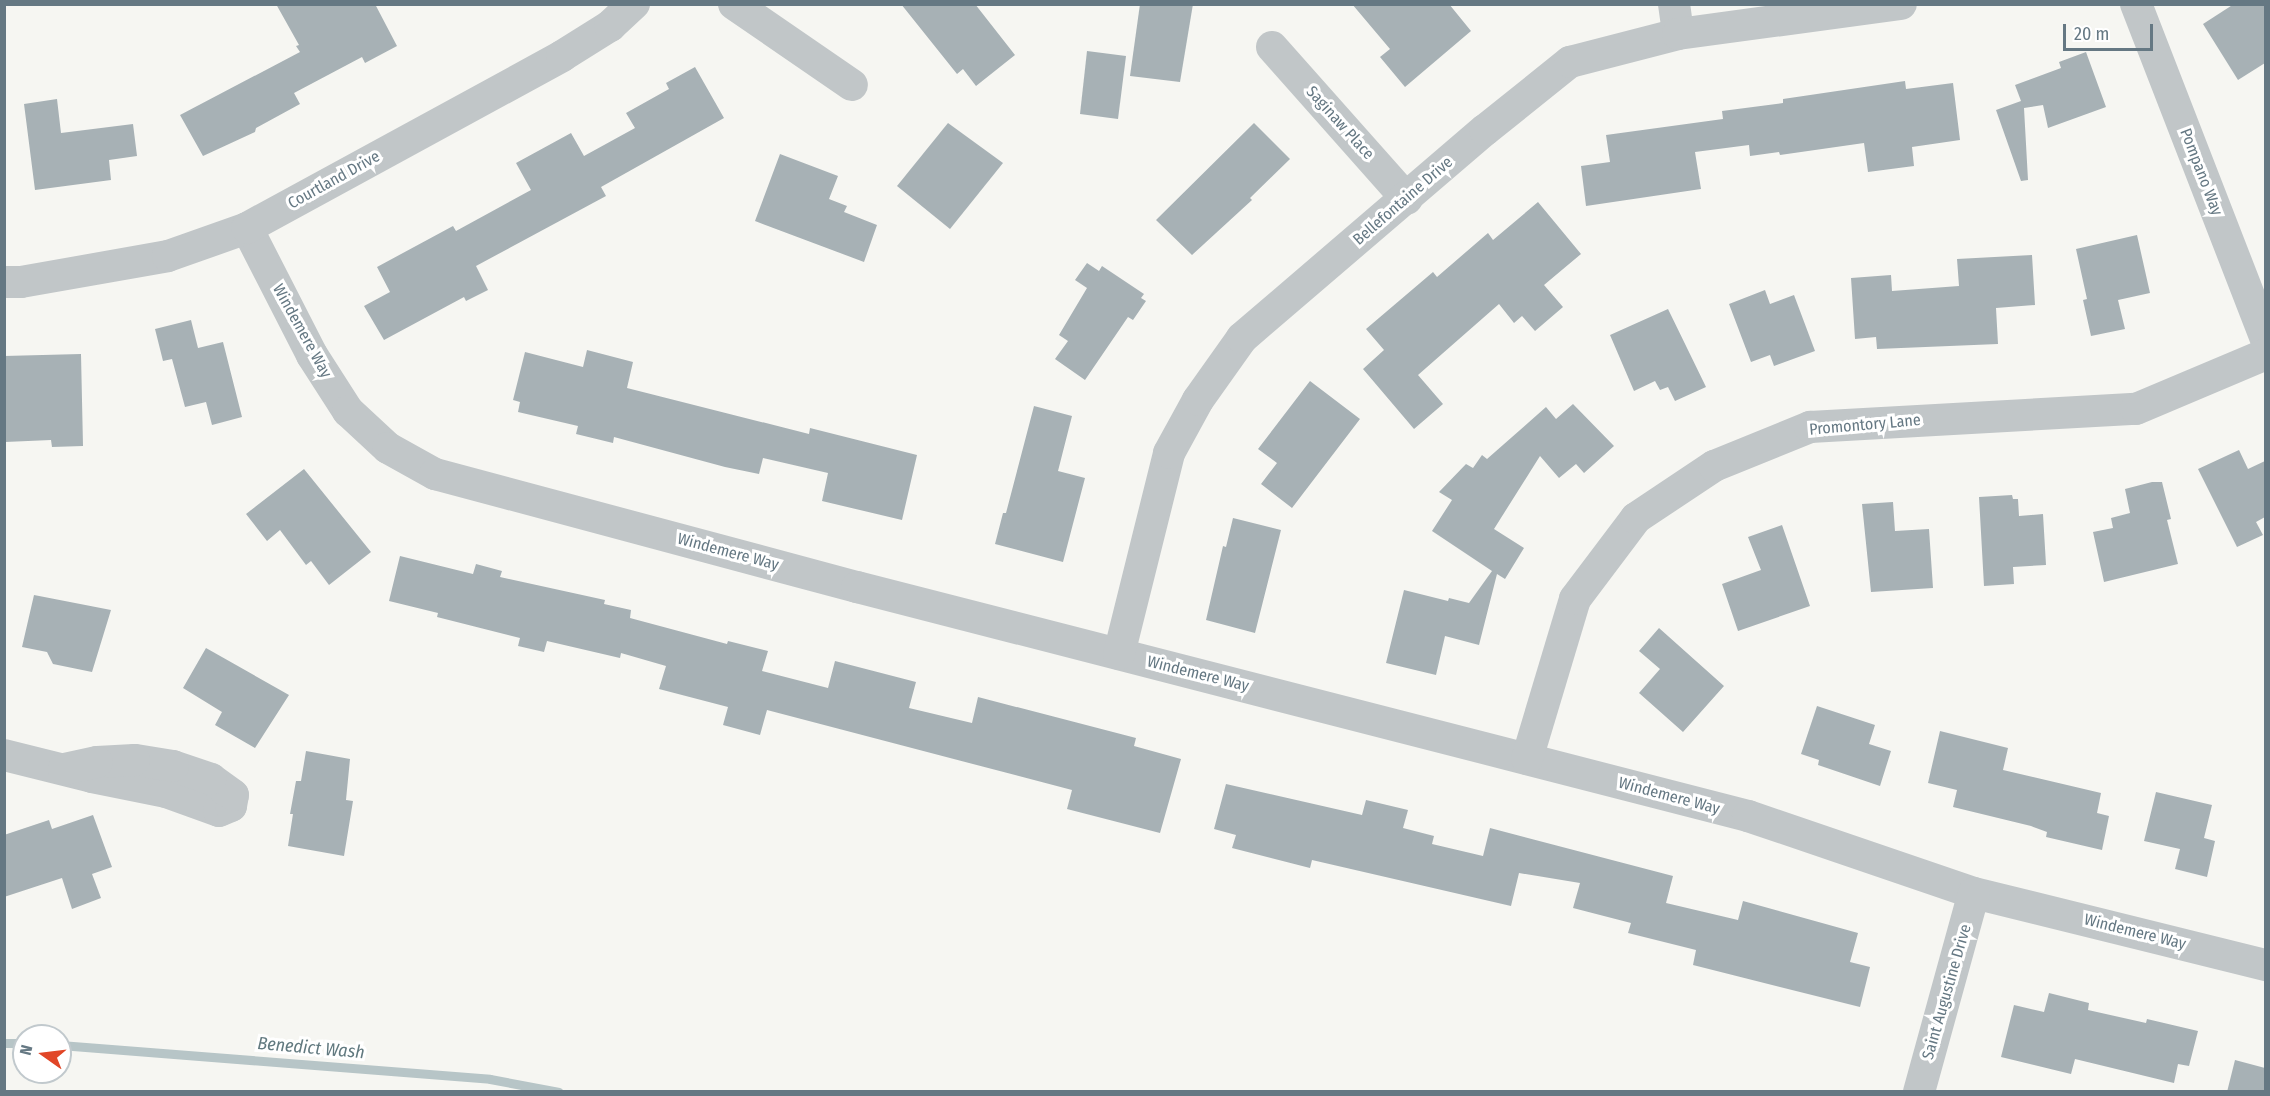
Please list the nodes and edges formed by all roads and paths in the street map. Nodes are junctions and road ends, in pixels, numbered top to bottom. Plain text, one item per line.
1 (634, 4) edge
2 (734, 4) edge
3 (1901, 4) edge
4 (2136, 4) edge
5 (1676, 19) edge
6 (1272, 47) dead end
7 (852, 85) dead end
8 (1407, 199) junction
9 (247, 228) junction
10 (4, 282) edge
11 (2265, 340) edge
12 (2265, 354) edge
13 (1119, 654) junction
14 (4, 755) edge
15 (1527, 759) junction
16 (64, 769) dead end
17 (1974, 893) junction
18 (2265, 965) edge
19 (1919, 1092) edge

1 - 9 street, Courtland Drive
2 - 7 street
3 - 5 street, Bellefontaine Drive
4 - 11 street, Pompano Way
5 - 8 street, Bellefontaine Drive
6 - 8 street, Saginaw Place
8 - 13 street, Bellefontaine Drive
9 - 10 street, Courtland Drive
9 - 13 street, Windemere Way
12 - 15 street, Promontory Lane
13 - 15 street, Windemere Way
14 - 16 street
15 - 17 street, Windemere Way
17 - 18 street, Windemere Way
17 - 19 street, Saint Augustine Drive

